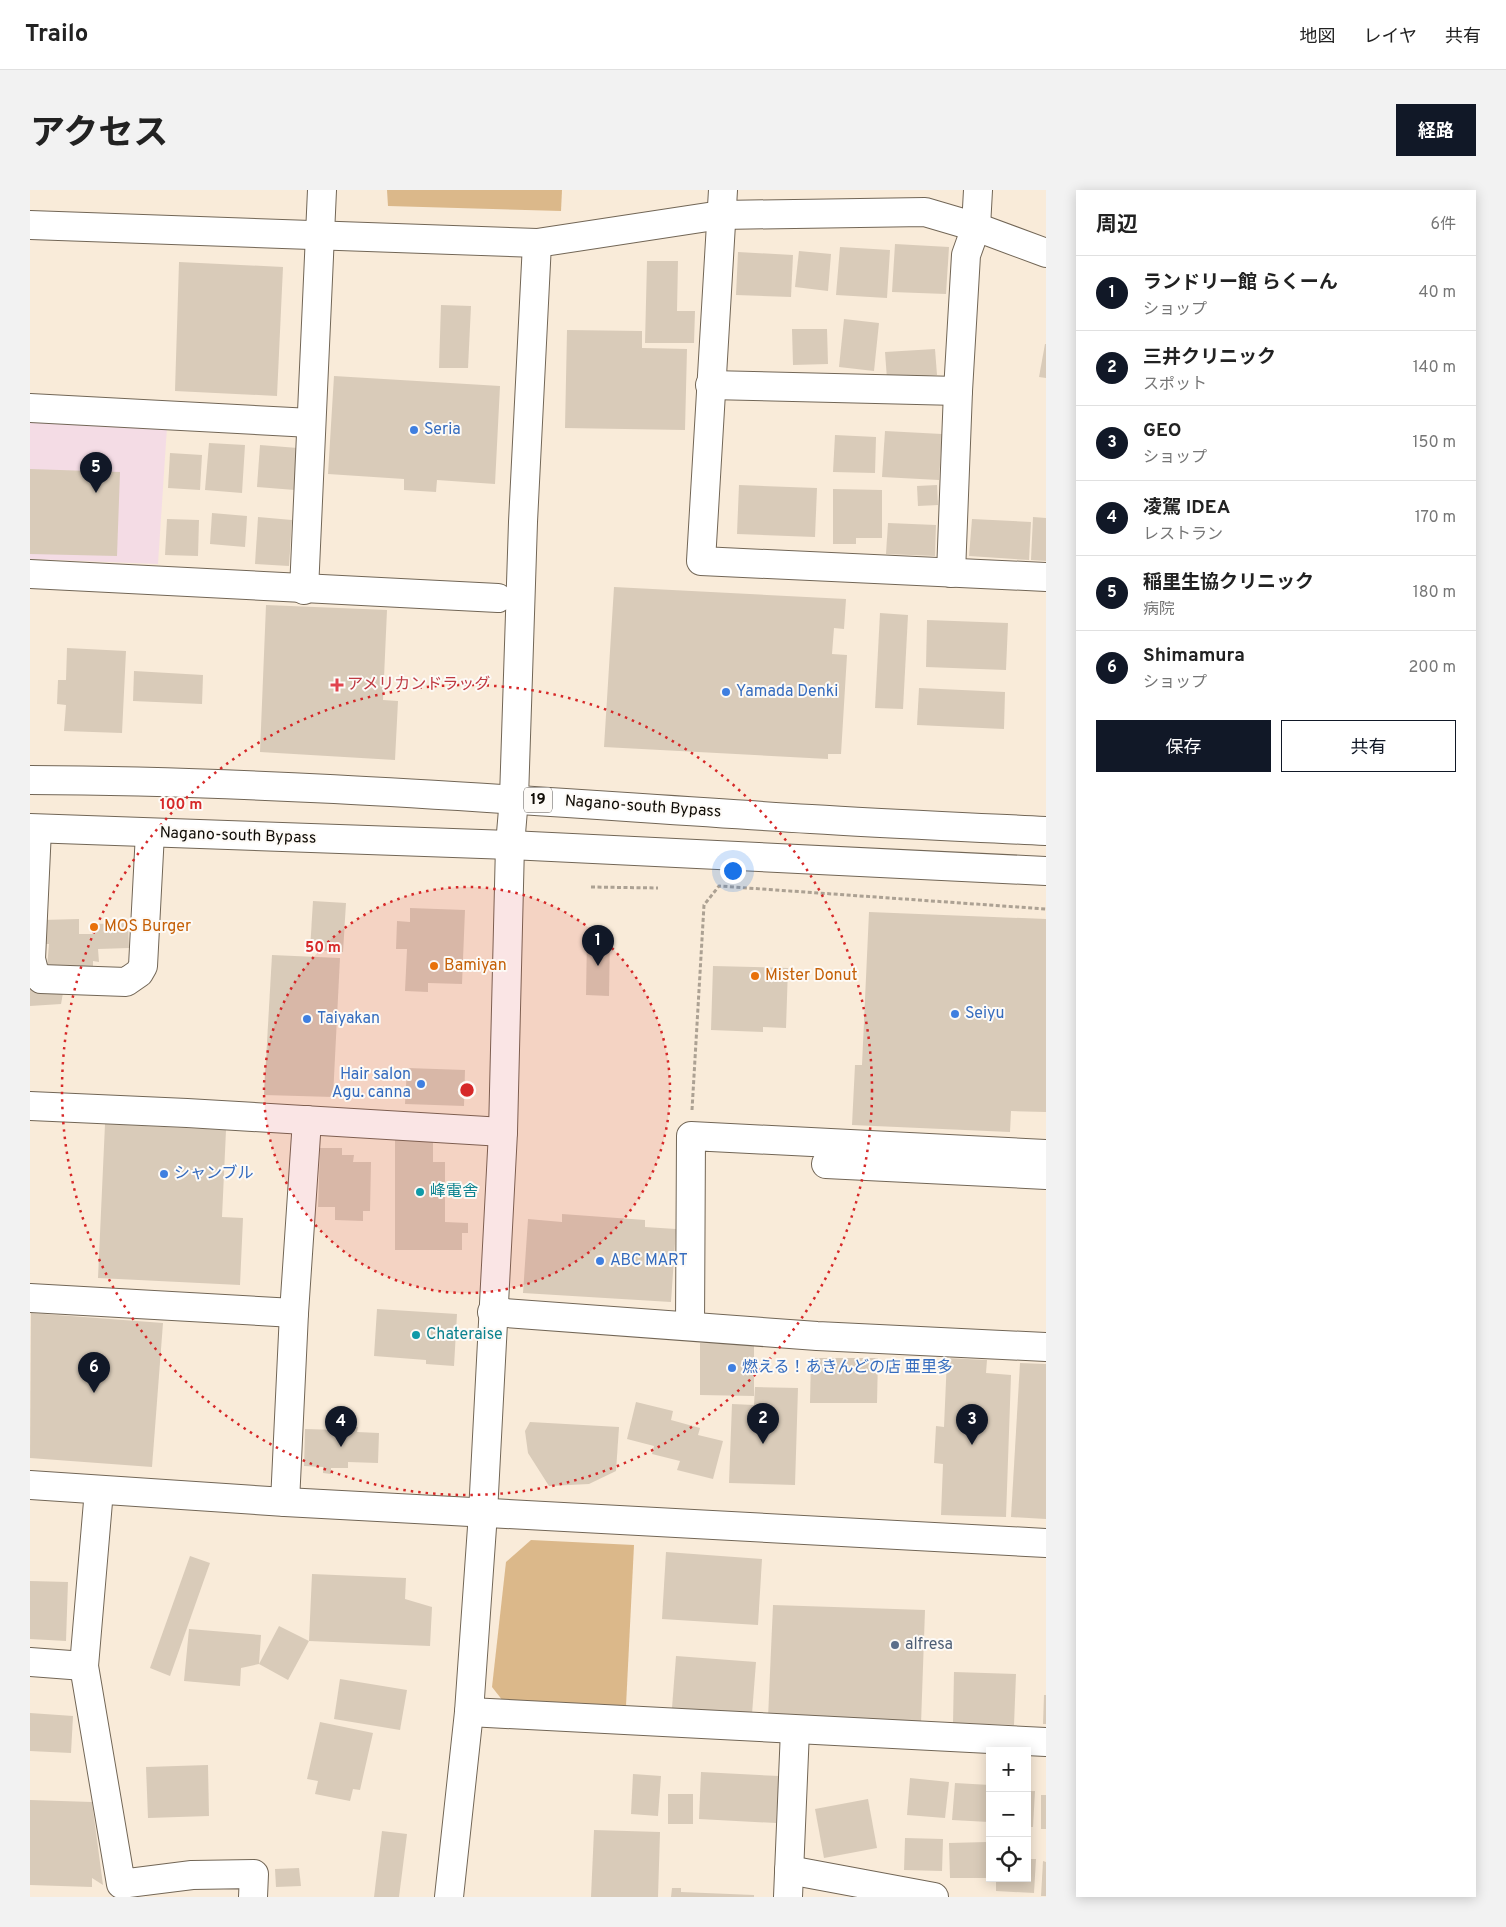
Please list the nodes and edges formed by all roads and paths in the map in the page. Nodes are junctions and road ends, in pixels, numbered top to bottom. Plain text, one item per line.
1 (322, 190) edge
2 (978, 190) edge
3 (722, 203) edge
4 (30, 225) edge
5 (976, 227) junction
6 (321, 236) junction
7 (537, 243) junction
8 (1046, 253) edge
9 (710, 385) junction
10 (958, 391) junction
11 (30, 408) edge
12 (311, 423) junction
13 (951, 573) junction
14 (30, 574) edge
15 (1046, 577) edge
16 (304, 590) junction
17 (498, 598) dead end
18 (30, 780) edge
19 (514, 798) junction
20 (34, 829) edge
21 (1046, 831) edge
22 (150, 832) junction
23 (510, 845) junction
24 (1046, 871) edge
25 (591, 887) dead end
26 (658, 888) dead end
27 (1046, 909) edge
28 (30, 1106) edge
29 (307, 1120) junction
30 (503, 1132) junction
31 (691, 1136) junction
32 (1046, 1154) edge
33 (826, 1164) dead end
34 (1046, 1175) edge
35 (30, 1298) edge
36 (492, 1312) junction
37 (294, 1313) junction
38 (690, 1326) junction
39 (1046, 1347) edge
40 (30, 1485) edge
41 (99, 1490) junction
42 (284, 1502) junction
43 (483, 1513) junction
44 (1046, 1543) edge
45 (30, 1662) edge
46 (84, 1666) junction
47 (468, 1712) junction
48 (794, 1730) junction
49 (1046, 1742) edge
50 (789, 1870) junction
51 (253, 1897) edge
52 (449, 1897) edge
53 (788, 1897) edge
54 (934, 1897) edge

1 - 6 main road
2 - 5 main road
3 - 5 main road
3 - 7 main road
3 - 9 main road
4 - 6 main road
5 - 8 main road
5 - 10 main road
6 - 7 main road
6 - 12 main road
7 - 19 main road
9 - 10 main road
9 - 13 main road
10 - 13 main road
11 - 12 main road
12 - 16 main road
13 - 15 main road
14 - 16 main road
16 - 17 main road
18 - 19 main road, Nagano-south Bypass / 19
19 - 21 main road, Nagano-south Bypass / 19
19 - 23 main road
20 - 22 main road, Nagano-south Bypass
20 - 22 main road
22 - 23 main road, Nagano-south Bypass
23 - 24 main road, Nagano-south Bypass
23 - 30 main road
25 - 26 path
27 - 31 path
28 - 29 main road
29 - 30 main road
29 - 37 main road
30 - 36 main road
31 - 32 main road
31 - 38 main road
33 - 34 main road
35 - 37 main road
36 - 38 main road
36 - 43 main road
37 - 42 main road
38 - 39 main road
40 - 41 main road
41 - 42 main road
41 - 46 main road
42 - 43 main road
43 - 44 main road
43 - 47 main road
45 - 46 main road
46 - 51 main road
47 - 48 main road
47 - 52 main road
48 - 49 main road
48 - 50 main road
50 - 53 main road
50 - 54 main road

